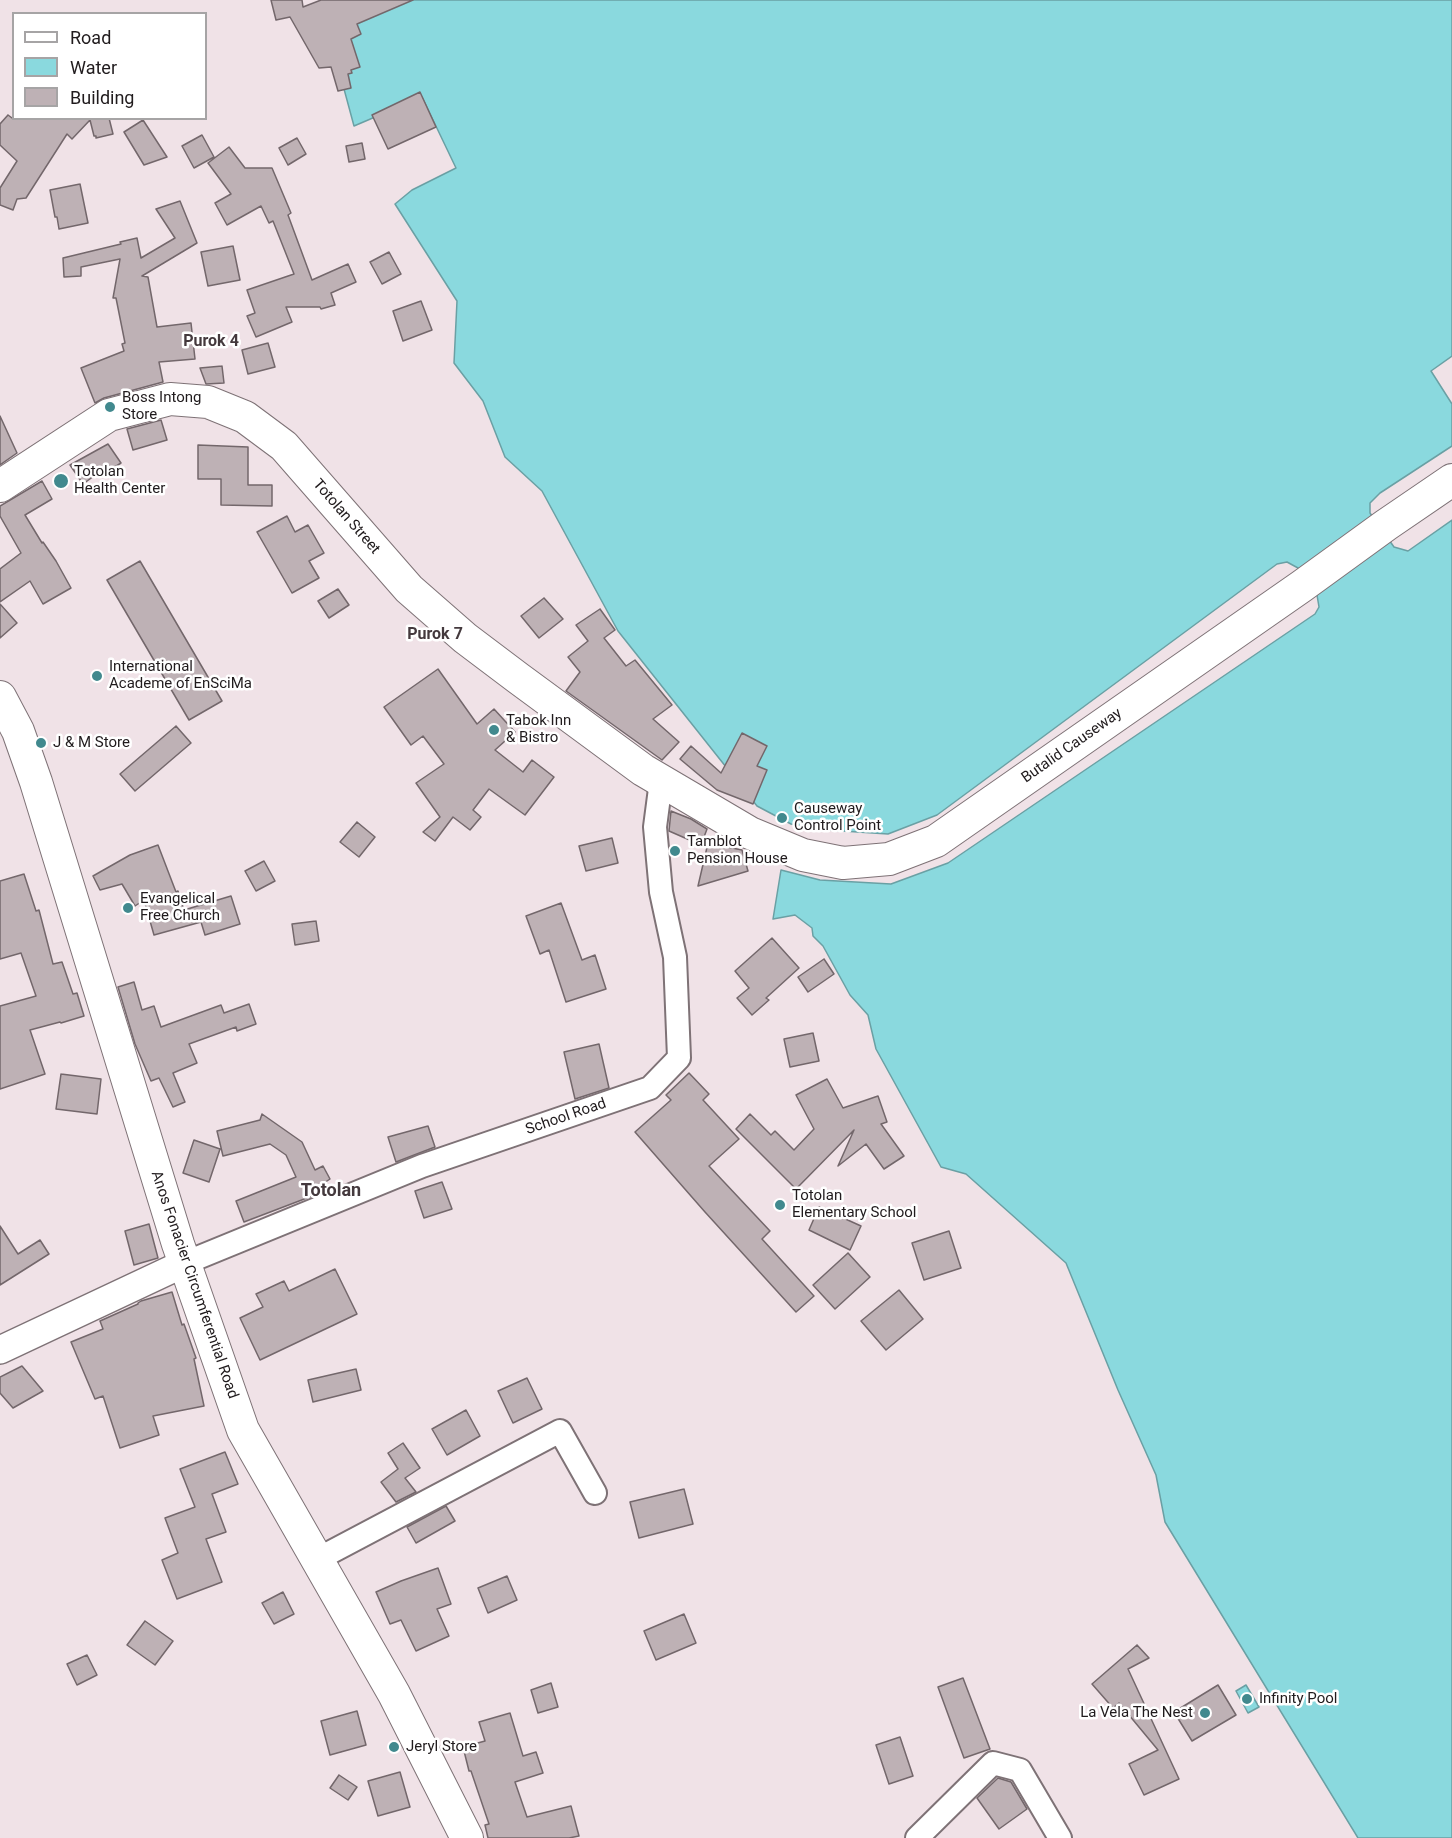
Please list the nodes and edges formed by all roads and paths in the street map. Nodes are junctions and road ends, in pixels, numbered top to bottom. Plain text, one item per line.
1 (1452, 480) edge
2 (0, 486) edge
3 (0, 698) edge
4 (661, 781) junction
5 (185, 1263) junction
6 (0, 1350) edge
7 (595, 1494) dead end
8 (316, 1560) junction
9 (467, 1838) edge
10 (917, 1838) edge
11 (1060, 1838) edge

1 - 4 main road, Butalid Causeway
2 - 4 main road, Totolan Street
3 - 5 main road, Anos Fonacier Circumferential Road
4 - 5 street, School Road
5 - 6 street
5 - 8 main road, Anos Fonacier Circumferential Road
7 - 8 street
8 - 9 main road, Anos Fonacier Circumferential Road
10 - 11 street

